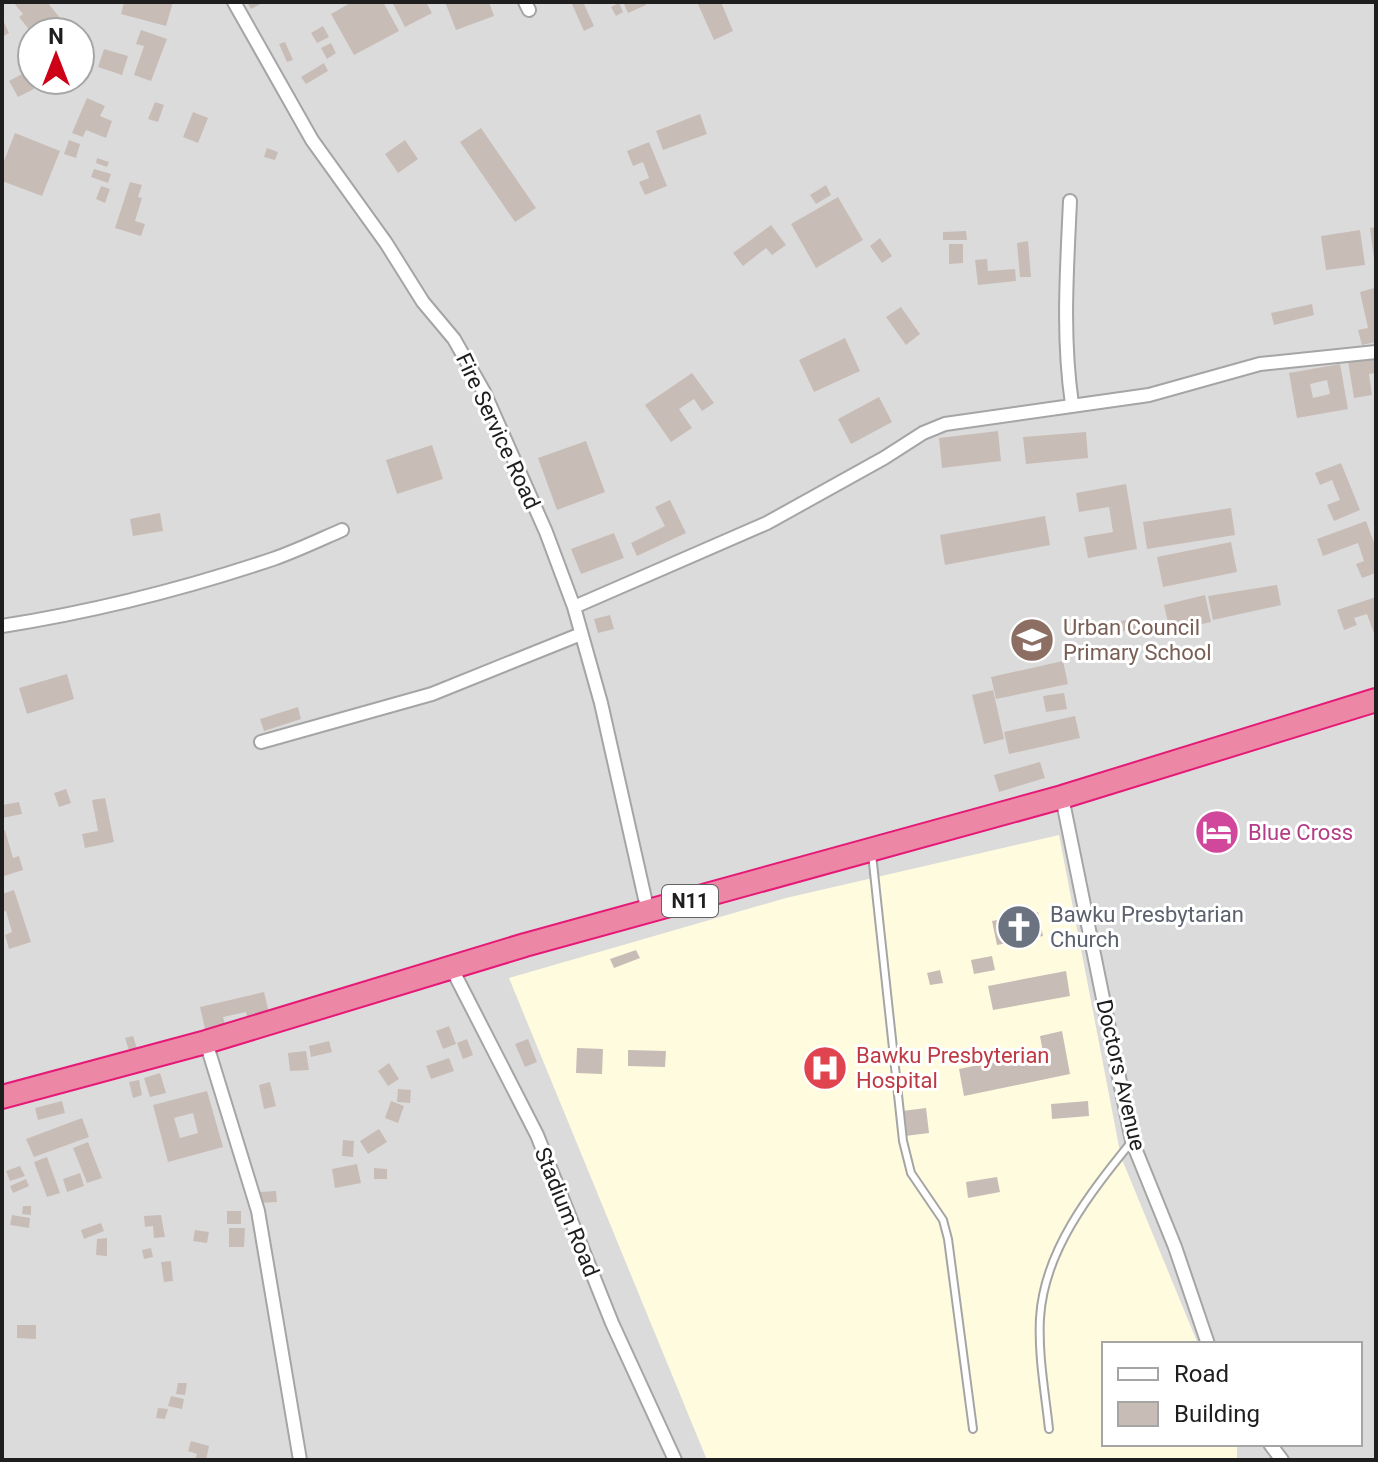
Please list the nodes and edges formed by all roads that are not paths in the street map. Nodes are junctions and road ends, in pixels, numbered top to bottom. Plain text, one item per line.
1 (234, 2) edge
2 (1070, 201) dead end
3 (1376, 352) edge
4 (1072, 404) junction
5 (342, 530) dead end
6 (574, 607) junction
7 (2, 626) edge
8 (581, 634) junction
9 (1376, 700) edge
10 (261, 742) dead end
11 (1062, 797) junction
12 (872, 850) junction
13 (648, 912) junction
14 (451, 967) junction
15 (206, 1042) junction
16 (2, 1097) edge
17 (1132, 1141) junction
18 (1207, 1342) edge
19 (973, 1429) dead end
20 (1049, 1429) dead end
21 (300, 1460) edge
22 (675, 1460) edge

1 - 6 street, Fire Service Road
2 - 4 street
3 - 4 street
4 - 6 street
5 - 7 street
6 - 8 street, Fire Service Road
8 - 10 street
8 - 13 street, Fire Service Road
9 - 11 highway, N11
11 - 12 highway, N11
11 - 17 street, Doctors Avenue
12 - 13 highway, N11
12 - 19 lane
13 - 14 highway, N11
14 - 15 highway, N11
14 - 22 street, Stadium Road
15 - 16 highway, N11
15 - 21 street
17 - 18 street, Doctors Avenue
17 - 20 lane

